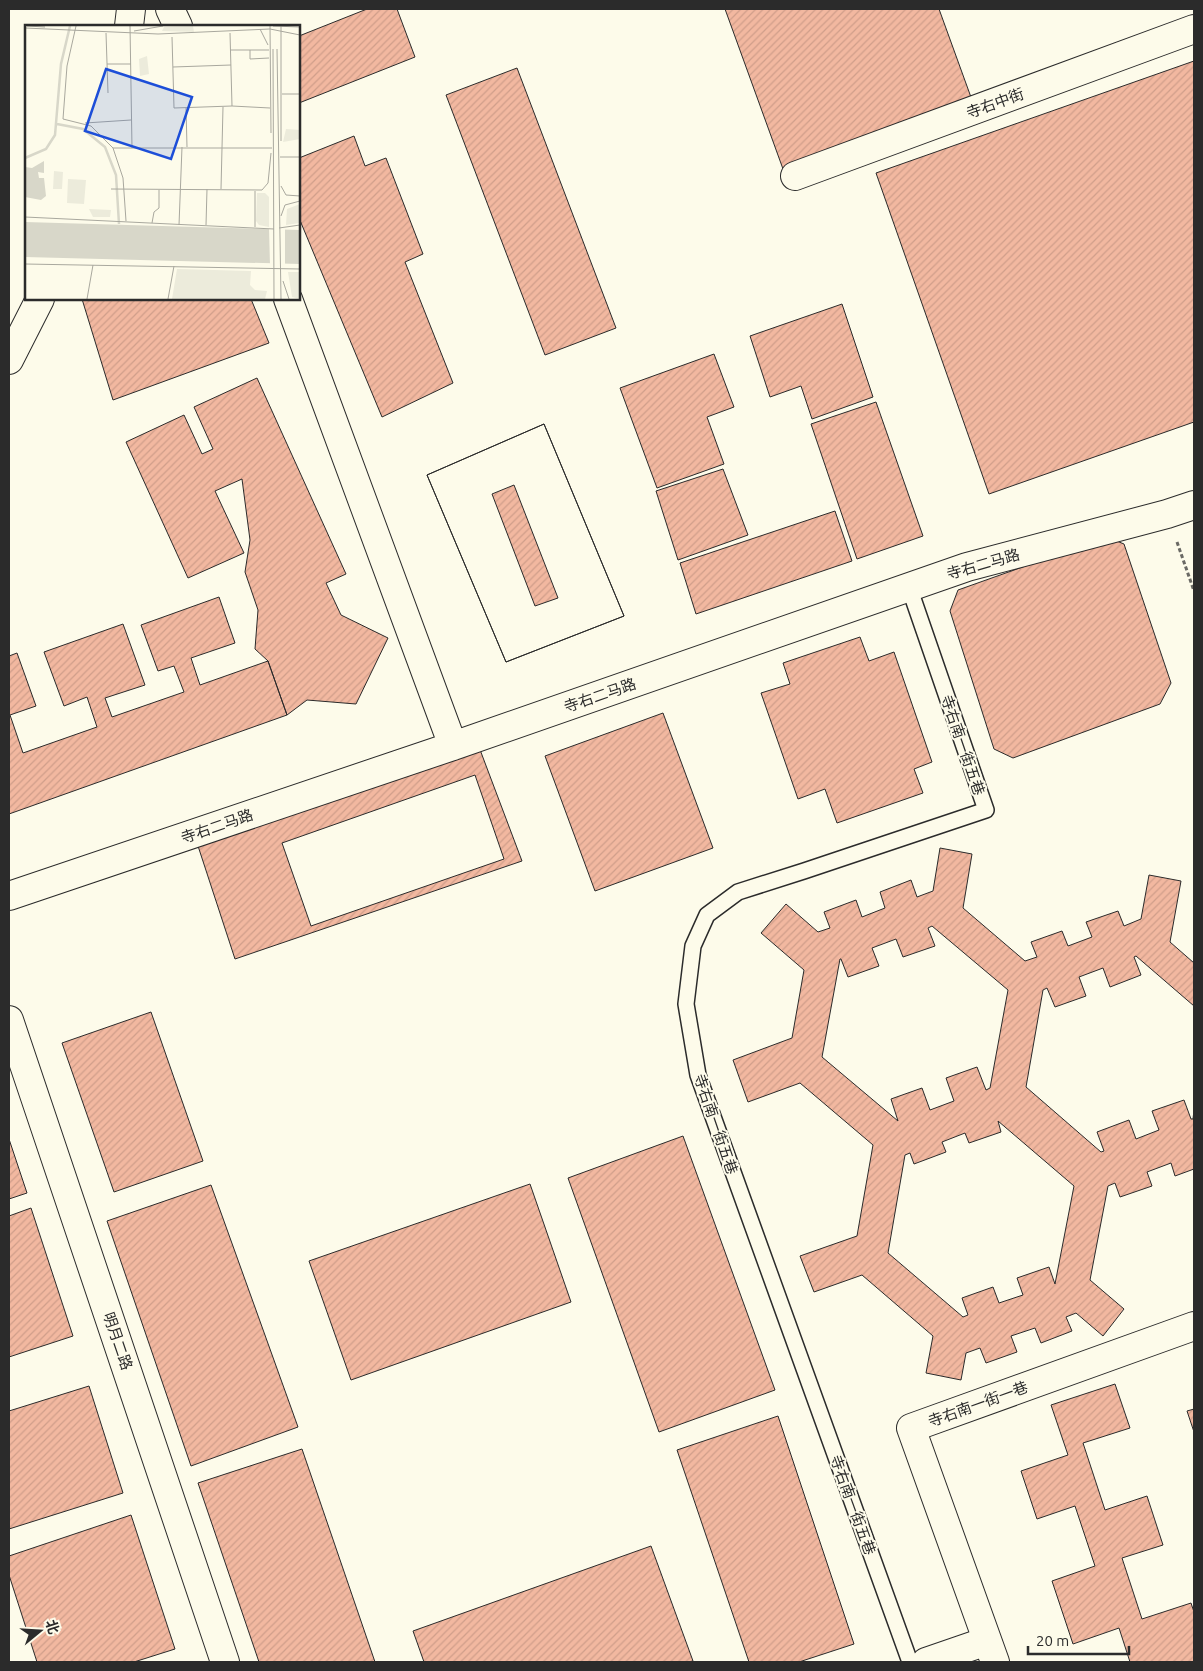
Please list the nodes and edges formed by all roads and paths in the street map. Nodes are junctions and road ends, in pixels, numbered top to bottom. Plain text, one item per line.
1 (131, 9) edge
2 (170, 9) edge
3 (129, 25) edge
4 (178, 25) edge
5 (1194, 29) edge
6 (795, 176) dead end
7 (39, 300) edge
8 (288, 300) edge
9 (9, 360) edge
10 (1194, 505) edge
11 (1167, 514) junction
12 (909, 588) junction
13 (1194, 591) edge
14 (453, 746) junction
15 (9, 896) edge
16 (9, 1020) edge
17 (1194, 1326) edge
18 (991, 1652) edge
19 (225, 1662) edge
20 (910, 1662) edge
21 (926, 1662) edge

1 - 3 street
2 - 4 street
5 - 6 street, 寺右中街
7 - 9 street
8 - 14 street
10 - 11 street, 寺右二马路
11 - 12 street, 寺右二马路
11 - 13 path
12 - 14 street, 寺右二马路
12 - 20 lane, 寺右南一街五巷
14 - 15 street, 寺右二马路
16 - 19 street, 明月二路
17 - 18 street, 寺右南一街一巷
18 - 21 street

